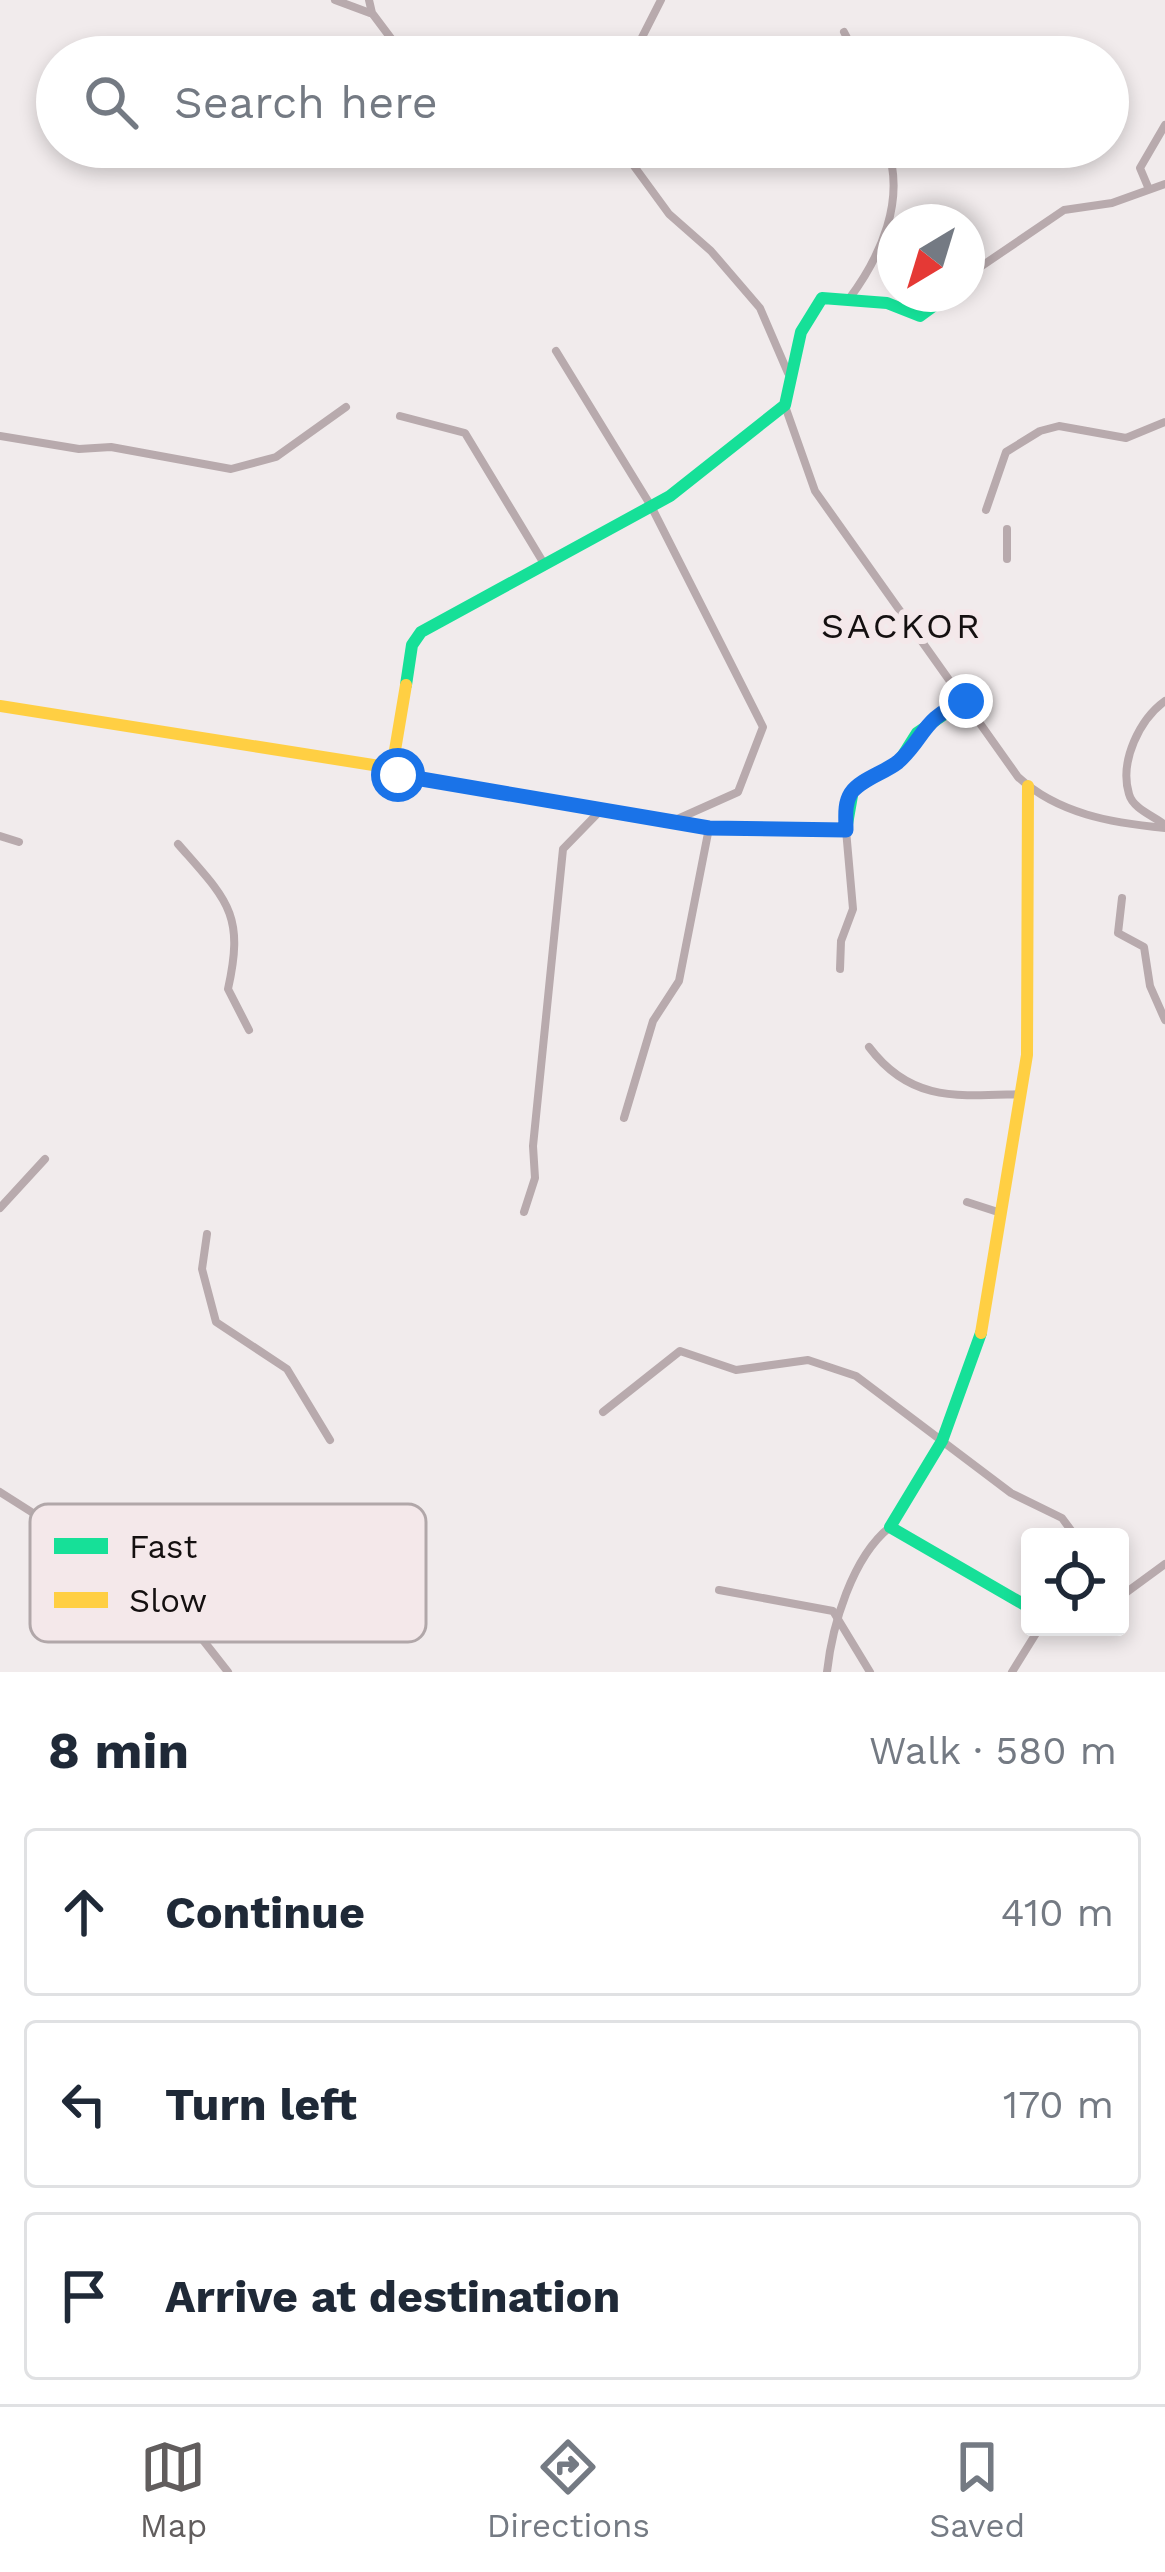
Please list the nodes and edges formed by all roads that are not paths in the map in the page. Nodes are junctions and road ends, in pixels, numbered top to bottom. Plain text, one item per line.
1 (334, 0) edge
2 (368, 0) edge
3 (662, 0) edge
4 (372, 14) junction
5 (844, 32) dead end
6 (388, 36) edge
7 (643, 36) edge
8 (846, 36) edge
9 (1165, 125) edge
10 (635, 168) edge
11 (894, 168) edge
12 (1165, 184) edge
13 (1148, 187) junction
14 (985, 264) edge
15 (849, 299) junction
16 (877, 302) edge
17 (556, 351) dead end
18 (788, 374) junction
19 (784, 405) junction
20 (346, 407) dead end
21 (400, 416) dead end
22 (1165, 422) edge
23 (0, 436) edge
24 (651, 506) junction
25 (986, 510) dead end
26 (1007, 529) dead end
27 (1007, 559) dead end
28 (542, 562) junction
29 (965, 700) junction
30 (1165, 700) edge
31 (0, 706) edge
32 (392, 768) junction
33 (1028, 786) junction
34 (599, 812) junction
35 (672, 822) junction
36 (1165, 826) edge
37 (709, 828) junction
38 (846, 830) junction
39 (0, 836) edge
40 (19, 842) dead end
41 (178, 844) dead end
42 (1122, 898) dead end
43 (840, 969) dead end
44 (1165, 1020) edge
45 (249, 1030) dead end
46 (869, 1047) dead end
47 (1022, 1094) junction
48 (624, 1118) dead end
49 (45, 1159) dead end
50 (967, 1202) dead end
51 (0, 1208) edge
52 (524, 1212) dead end
53 (1002, 1213) junction
54 (207, 1234) dead end
55 (603, 1412) dead end
56 (330, 1440) dead end
57 (942, 1441) junction
58 (0, 1492) edge
59 (30, 1511) edge
60 (890, 1527) junction
61 (1069, 1528) edge
62 (1165, 1564) edge
63 (719, 1590) dead end
64 (1129, 1590) edge
65 (1021, 1603) edge
66 (839, 1618) junction
67 (1034, 1636) edge
68 (204, 1642) edge
69 (228, 1672) edge
70 (827, 1672) edge
71 (870, 1672) edge
72 (1012, 1672) edge

1 - 4 street
2 - 4 street
3 - 7 street
4 - 6 street
5 - 8 street
9 - 13 street
10 - 18 street
11 - 15 street
12 - 13 street
13 - 14 street
15 - 16 street
15 - 18 street
17 - 24 street
18 - 19 street
19 - 24 street
19 - 29 street
20 - 23 street
21 - 28 street
22 - 25 street
24 - 28 street
24 - 35 street
26 - 27 street
28 - 32 street
29 - 33 street
29 - 38 street
30 - 36 street
31 - 32 street
32 - 34 street
33 - 36 street
33 - 47 street
34 - 35 street
34 - 52 street
35 - 37 street
37 - 38 street
37 - 48 street
38 - 43 street
39 - 40 street
41 - 45 street
42 - 44 street
46 - 47 street
47 - 53 street
49 - 51 street
50 - 53 street
53 - 57 street
54 - 56 street
55 - 57 street
57 - 60 street
57 - 61 street
58 - 59 street
60 - 65 street
60 - 66 street
62 - 64 street
63 - 66 street
66 - 70 street
66 - 71 street
67 - 72 street
68 - 69 street

